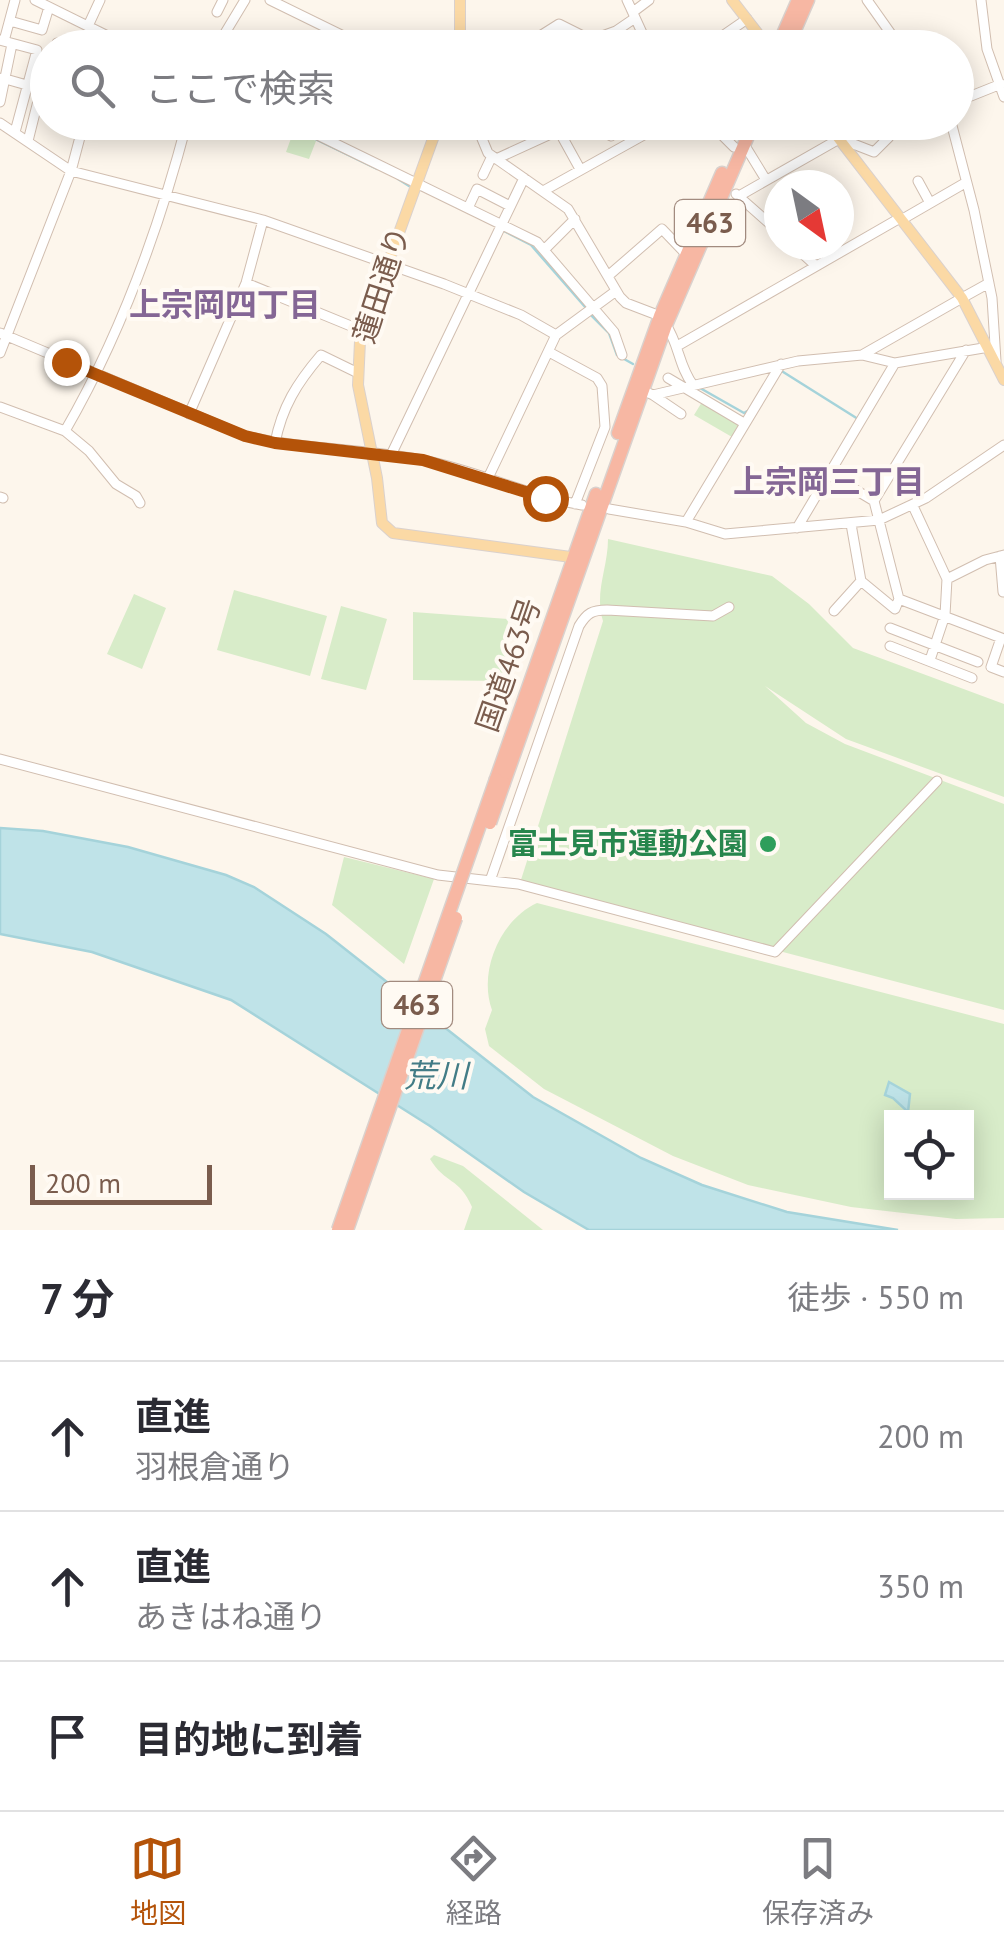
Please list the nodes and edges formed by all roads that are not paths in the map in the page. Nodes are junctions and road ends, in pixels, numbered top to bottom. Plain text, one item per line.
1 (16, 0) edge
2 (35, 0) edge
3 (60, 0) edge
4 (223, 0) edge
5 (245, 0) edge
6 (270, 0) edge
7 (460, 0) edge
8 (627, 0) edge
9 (650, 0) edge
10 (732, 0) edge
11 (798, 0) edge
12 (808, 0) edge
13 (867, 0) edge
14 (982, 0) edge
15 (96, 1) edge
16 (52, 9) junction
17 (217, 12) dead end
18 (634, 15) junction
19 (747, 19) junction
20 (10, 21) junction
21 (88, 26) junction
22 (93, 30) edge
23 (227, 30) edge
24 (331, 30) edge
25 (458, 30) edge
26 (617, 30) edge
27 (641, 30) edge
28 (731, 30) edge
29 (755, 30) edge
30 (785, 30) edge
31 (795, 30) edge
32 (888, 30) edge
33 (5, 41) edge
34 (30, 48) edge
35 (30, 77) edge
36 (2, 78) edge
37 (1002, 84) edge
38 (28, 85) junction
39 (974, 95) edge
40 (1004, 97) edge
41 (0, 102) edge
42 (0, 123) edge
43 (15, 132) junction
44 (30, 136) edge
45 (79, 140) edge
46 (182, 140) edge
47 (326, 140) edge
48 (432, 140) edge
49 (484, 140) edge
50 (536, 140) edge
51 (564, 140) edge
52 (634, 140) edge
53 (732, 140) edge
54 (740, 140) edge
55 (743, 140) edge
56 (837, 140) edge
57 (840, 140) edge
58 (842, 140) edge
59 (886, 140) edge
60 (955, 140) edge
61 (28, 142) junction
62 (739, 146) junction
63 (494, 158) junction
64 (580, 169) junction
65 (71, 170) junction
66 (784, 170) edge
67 (483, 175) dead end
68 (764, 177) edge
69 (524, 178) junction
70 (918, 180) dead end
71 (764, 181) edge
72 (416, 182) junction
73 (965, 183) junction
74 (726, 186) junction
75 (545, 190) junction
76 (168, 195) junction
77 (739, 196) junction
78 (930, 203) junction
79 (469, 206) junction
80 (510, 206) junction
81 (575, 218) junction
82 (764, 218) edge
83 (901, 219) junction
84 (264, 220) junction
85 (502, 223) junction
86 (545, 249) junction
87 (686, 254) junction
88 (809, 260) edge
89 (386, 264) junction
90 (816, 266) junction
91 (608, 276) junction
92 (989, 282) junction
93 (246, 283) junction
94 (616, 291) junction
95 (468, 294) junction
96 (962, 298) junction
97 (594, 308) junction
98 (663, 320) junction
99 (362, 331) junction
100 (3, 334) edge
101 (556, 335) junction
102 (996, 342) edge
103 (678, 345) junction
104 (966, 350) junction
105 (549, 352) junction
106 (0, 353) edge
107 (622, 355) dead end
108 (862, 355) junction
109 (781, 364) junction
110 (896, 364) junction
111 (358, 373) junction
112 (98, 374) junction
113 (668, 378) dead end
114 (1004, 380) edge
115 (689, 386) junction
116 (648, 392) junction
117 (0, 407) edge
118 (189, 414) junction
119 (681, 414) dead end
120 (744, 423) junction
121 (65, 431) junction
122 (275, 443) junction
123 (1004, 445) edge
124 (372, 452) junction
125 (391, 455) junction
126 (829, 474) junction
127 (488, 478) junction
128 (874, 501) junction
129 (140, 503) dead end
130 (913, 506) junction
131 (609, 509) dead end
132 (879, 520) junction
133 (686, 522) junction
134 (850, 524) junction
135 (797, 528) junction
136 (1002, 556) edge
137 (578, 558) junction
138 (947, 579) junction
139 (861, 581) junction
140 (1003, 592) edge
141 (899, 599) junction
142 (729, 607) dead end
143 (834, 611) dead end
144 (946, 616) junction
145 (890, 628) dead end
146 (1003, 638) edge
147 (935, 645) junction
148 (890, 646) dead end
149 (930, 660) junction
150 (978, 662) dead end
151 (1004, 672) edge
152 (972, 678) dead end
153 (0, 759) edge
154 (937, 780) dead end
155 (500, 782) junction
156 (490, 881) junction
157 (338, 1230) edge
158 (347, 1230) edge

1 - 20 street
2 - 16 street
3 - 16 street
4 - 17 street
5 - 23 street
6 - 24 street
7 - 25 main road
8 - 18 street
9 - 18 street
10 - 19 main road
11 - 30 highway
12 - 31 highway
13 - 32 street
14 - 37 street
15 - 21 street
16 - 20 street
16 - 21 street
18 - 26 street
18 - 27 street
19 - 28 street
19 - 29 main road
20 - 33 street
21 - 22 street
33 - 34 street
33 - 36 street
35 - 38 street
36 - 38 street
36 - 41 street
37 - 39 street
37 - 40 street
38 - 43 street
42 - 43 street
43 - 61 street
44 - 61 street
45 - 65 street
46 - 76 street
47 - 72 street
48 - 72 main road, 蓮田通り
49 - 63 street
50 - 63 street
51 - 64 street
52 - 64 street
53 - 62 street
54 - 62 highway, 国道463号 / 463
55 - 62 highway, 国道463号 / 463
56 - 66 street
57 - 83 main road
58 - 59 street
60 - 73 street
61 - 65 street
62 - 68 street
62 - 74 highway, 国道463号 / 463
62 - 87 highway, 国道463号 / 463
63 - 67 street
63 - 69 street
64 - 75 street
65 - 76 street
65 - 100 street
69 - 75 street
69 - 80 street
70 - 78 street
71 - 77 street
72 - 79 street
72 - 89 main road, 蓮田通り
73 - 78 street
73 - 92 street
74 - 77 street
74 - 98 highway, 国道463号 / 463
75 - 81 street
76 - 84 street
76 - 112 street
77 - 82 street
78 - 83 street
79 - 80 street
79 - 85 street
80 - 85 street
81 - 86 street
81 - 91 street
83 - 90 street
83 - 96 main road
84 - 89 street
84 - 93 street
85 - 86 street
85 - 95 street
86 - 97 street
87 - 91 street
87 - 98 highway, 国道463号 / 463
88 - 90 street
89 - 95 street
89 - 99 main road, 蓮田通り
90 - 103 street
91 - 94 street
92 - 96 street
92 - 102 street
93 - 99 street
93 - 118 street
94 - 97 street
94 - 98 street
95 - 101 street
95 - 125 street
96 - 102 main road
96 - 108 street
97 - 101 street
97 - 107 street
98 - 103 street
98 - 116 highway, 国道463号 / 463
98 - 137 highway, 国道463号 / 463
99 - 111 main road, 蓮田通り
100 - 106 street
100 - 112 street
101 - 105 street
102 - 104 street
102 - 114 main road
103 - 115 street
104 - 110 street
104 - 128 street
105 - 127 street
105 - 127 street
108 - 109 street
108 - 110 street
109 - 115 street
109 - 120 street
110 - 126 street
111 - 122 street
111 - 124 main road, 蓮田通り
112 - 118 street
112 - 121 street
113 - 115 street
115 - 116 street
115 - 120 street
116 - 119 street
116 - 137 highway, 国道463号 / 463
117 - 121 street
118 - 122 street
120 - 133 street
121 - 129 street
122 - 124 street
123 - 130 street
124 - 125 street
124 - 137 main road, 蓮田通り
125 - 127 street
126 - 128 street
126 - 135 street
128 - 132 street
130 - 132 street
130 - 138 street
131 - 133 street
132 - 134 street
132 - 141 street
133 - 135 street
134 - 135 street
134 - 139 street
136 - 138 street
136 - 140 street
137 - 155 highway, 国道463号 / 463
138 - 144 street
139 - 141 street
139 - 143 street
141 - 144 street
142 - 156 street
144 - 146 street
144 - 147 street
145 - 147 street
146 - 151 street
147 - 149 street
147 - 150 street
148 - 149 street
149 - 152 street
153 - 156 street
154 - 156 street
155 - 157 highway, 国道463号 / 463, bridge
155 - 158 highway, 国道463号 / 463, bridge

